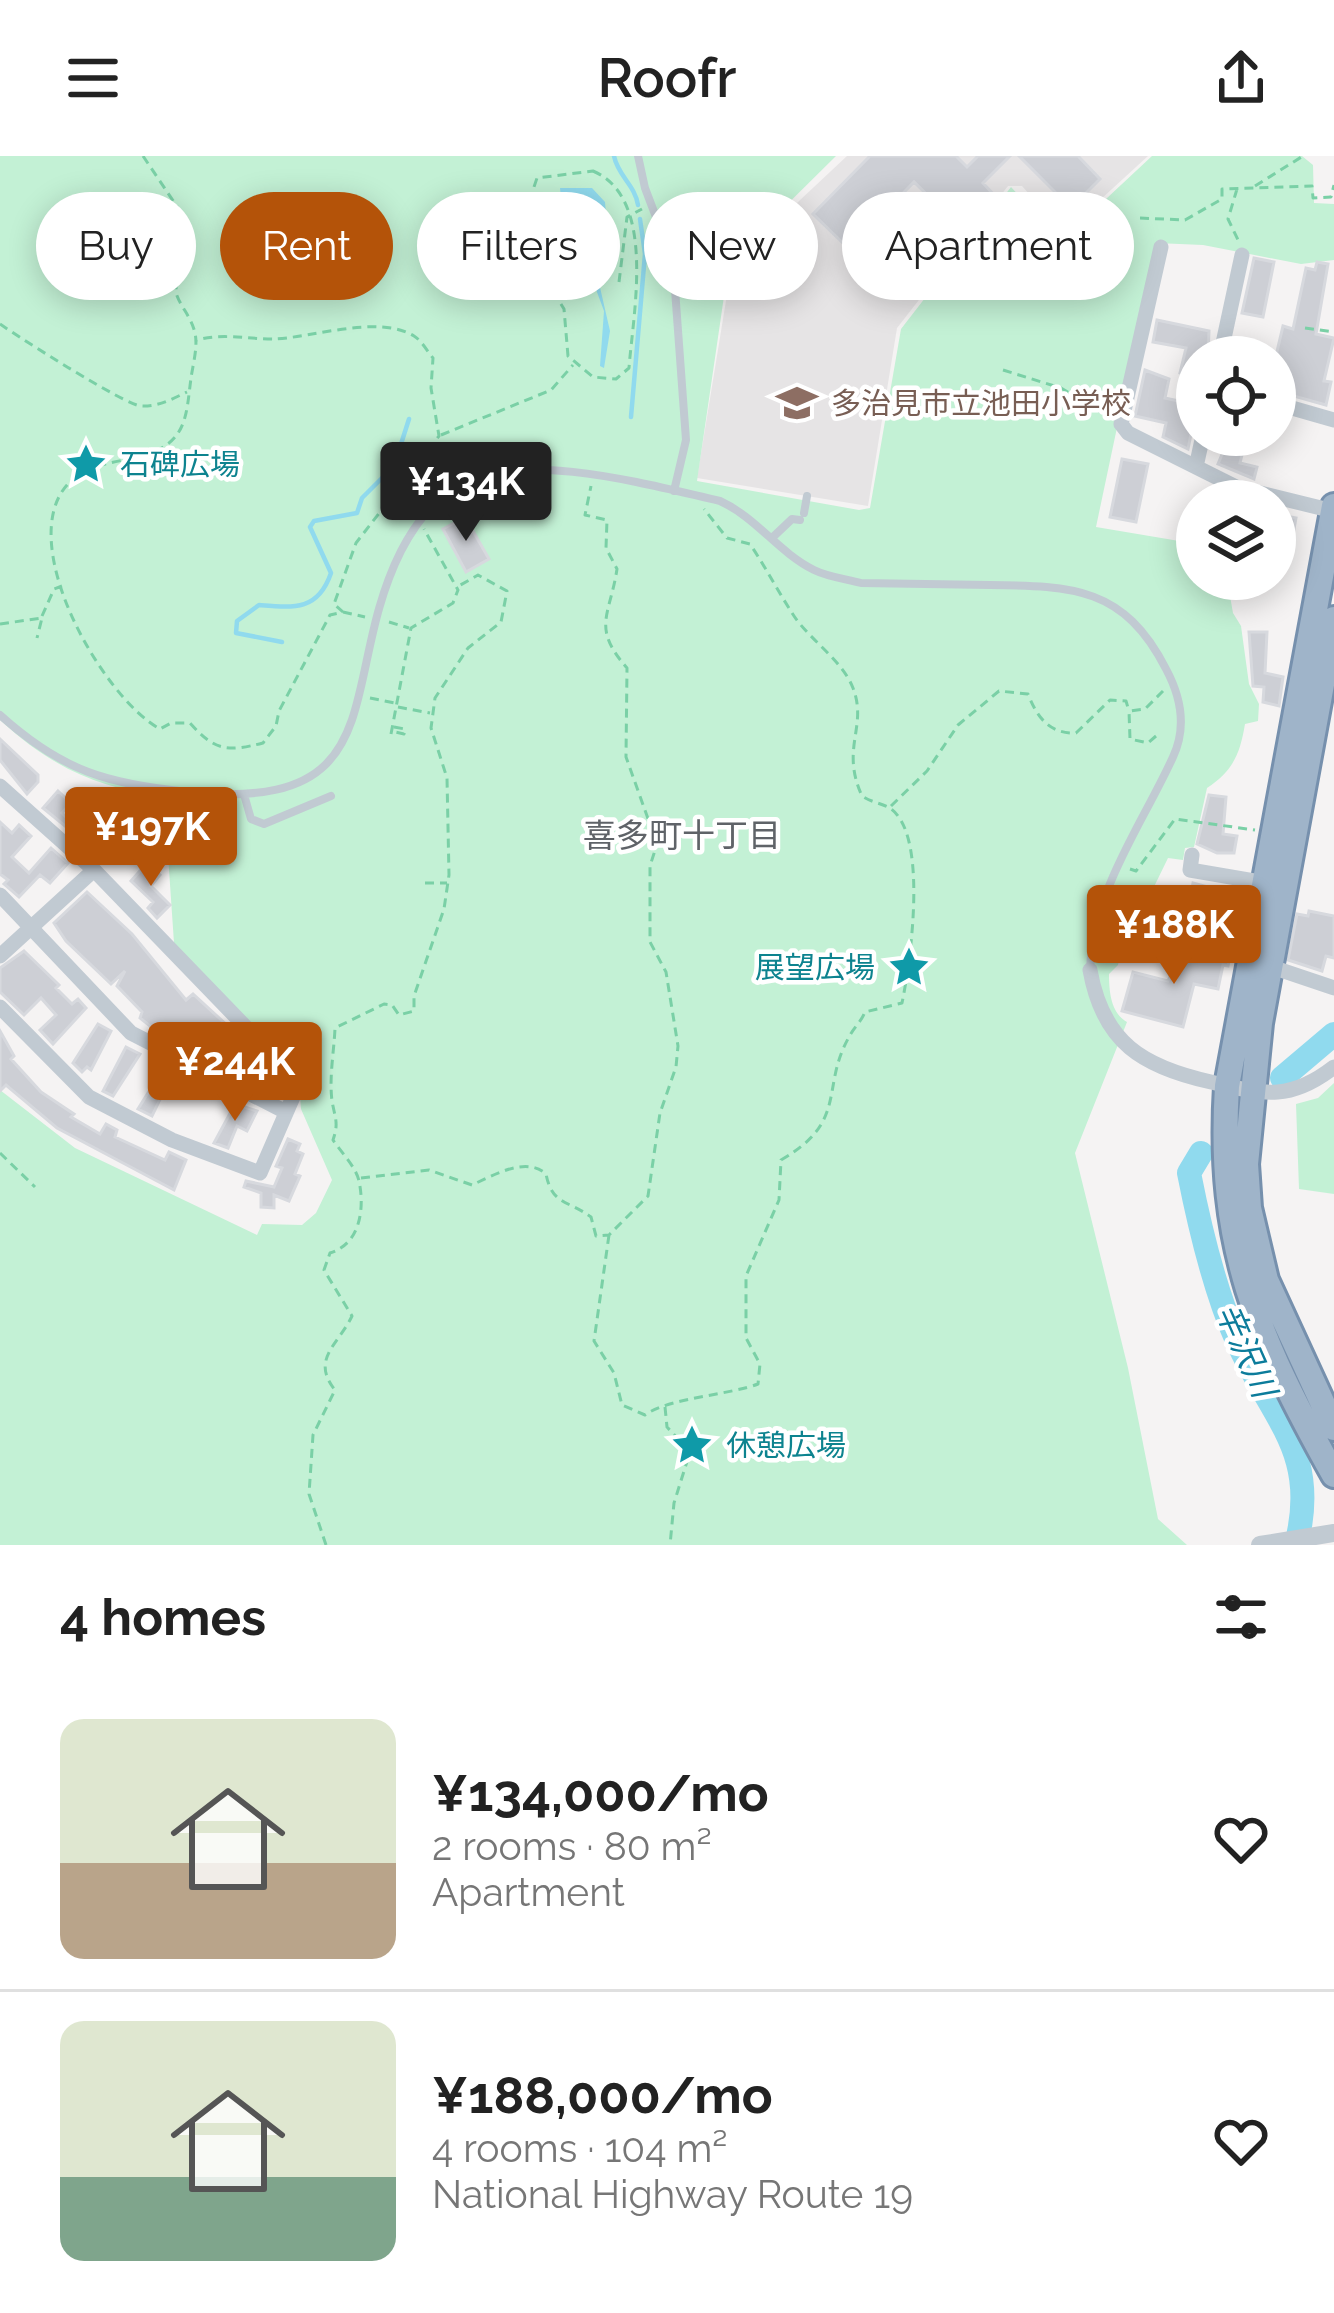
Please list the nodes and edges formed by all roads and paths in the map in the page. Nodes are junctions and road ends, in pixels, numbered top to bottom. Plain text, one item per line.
1 (143, 156) edge
2 (638, 156) edge
3 (1304, 156) edge
4 (1334, 185) edge
5 (1237, 188) junction
6 (1254, 188) junction
7 (648, 192) edge
8 (644, 208) edge
9 (631, 215) junction
10 (1140, 218) dead end
11 (1161, 247) dead end
12 (1242, 255) joint
13 (620, 276) edge
14 (676, 300) edge
15 (0, 324) edge
16 (1305, 328) dead end
17 (1334, 332) edge
18 (1225, 336) edge
19 (197, 340) junction
20 (573, 365) junction
21 (1003, 370) dead end
22 (189, 392) junction
23 (1296, 409) edge
24 (1334, 419) edge
25 (1121, 424) junction
26 (439, 436) junction
27 (1198, 456) edge
28 (1196, 467) junction
29 (591, 486) dead end
30 (674, 491) junction
31 (807, 496) dead end
32 (692, 506) dead end
33 (1334, 508) edge
34 (418, 524) junction
35 (773, 537) junction
36 (64, 586) junction
37 (457, 587) junction
38 (343, 612) junction
39 (42, 617) junction
40 (365, 617) dead end
41 (1334, 619) edge
42 (382, 620) dead end
43 (0, 624) edge
44 (411, 628) junction
45 (37, 638) dead end
46 (1168, 688) dead end
47 (370, 698) dead end
48 (397, 705) junction
49 (1129, 711) junction
50 (432, 713) junction
51 (0, 715) edge
52 (392, 731) dead end
53 (1156, 736) dead end
54 (123, 784) junction
55 (0, 786) edge
56 (331, 796) dead end
57 (245, 798) junction
58 (890, 807) junction
59 (1275, 832) junction
60 (1192, 855) dead end
61 (1124, 867) dead end
62 (94, 870) junction
63 (448, 883) junction
64 (1266, 883) junction
65 (425, 884) dead end
66 (0, 895) edge
67 (30, 927) junction
68 (1167, 953) dead end
69 (0, 956) edge
70 (1263, 958) junction
71 (1090, 970) joint
72 (1334, 988) edge
73 (0, 1007) edge
74 (1334, 1067) edge
75 (1239, 1088) junction
76 (286, 1112) junction
77 (0, 1154) edge
78 (359, 1178) junction
79 (35, 1187) dead end
80 (609, 1235) junction
81 (665, 1405) junction
82 (1334, 1428) edge
83 (1334, 1474) edge
84 (1334, 1533) edge
85 (326, 1545) edge
86 (670, 1545) edge
87 (1260, 1545) edge

1 - 19 path
2 - 7 lane
3 - 6 path
4 - 6 path
5 - 6 path
5 - 10 path
5 - 12 path
8 - 9 path
9 - 13 path
9 - 20 path
9 - 20 path
11 - 25 street
12 - 18 street
14 - 30 lane
15 - 22 path
16 - 17 path
19 - 22 path
19 - 26 path
20 - 26 path
21 - 25 path
22 - 36 path
23 - 24 street
25 - 28 street
26 - 38 path
27 - 28 street
28 - 33 street
29 - 80 path
30 - 34 lane
30 - 35 lane
31 - 35 lane
32 - 58 path
33 - 59 highway
34 - 37 path
34 - 57 lane
35 - 71 lane
36 - 38 path
36 - 39 path
37 - 44 path
37 - 50 path
38 - 40 path
39 - 43 path
39 - 45 path
41 - 70 highway
42 - 44 path
44 - 48 path
46 - 49 path
47 - 48 path
48 - 50 path
48 - 52 path
49 - 53 path
49 - 58 path
50 - 63 path
51 - 54 lane
54 - 57 lane
54 - 62 path
55 - 62 street
56 - 57 lane
58 - 81 path
59 - 61 path
59 - 64 highway
60 - 64 street
62 - 67 street
62 - 76 street
63 - 65 path
63 - 78 path
64 - 70 highway
66 - 67 street
67 - 69 street
67 - 76 street
68 - 70 street
70 - 72 street
70 - 75 highway
71 - 75 street
73 - 76 street
74 - 75 street
75 - 82 highway
75 - 83 highway
77 - 79 path
78 - 80 path
78 - 85 path
80 - 81 path
81 - 86 path
84 - 87 street

